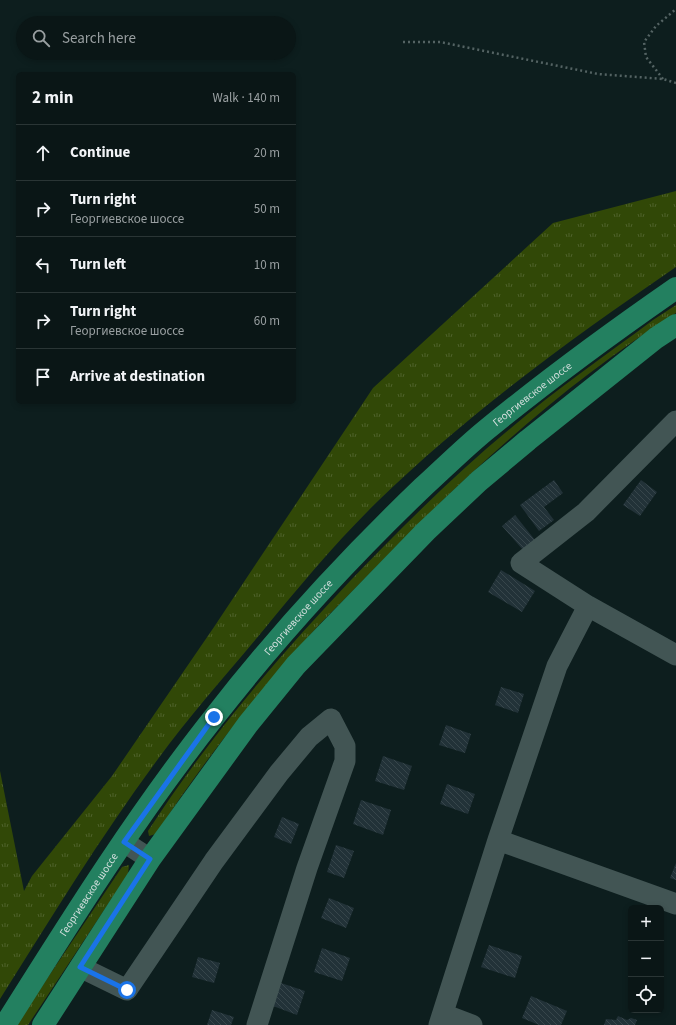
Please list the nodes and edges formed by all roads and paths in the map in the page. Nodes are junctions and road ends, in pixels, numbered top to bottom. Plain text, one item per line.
1 (676, 9) edge
2 (403, 42) dead end
3 (663, 79) junction
4 (676, 82) edge
5 (676, 288) edge
6 (676, 325) edge
7 (676, 421) edge
8 (588, 606) junction
9 (676, 655) edge
10 (498, 840) junction
11 (124, 842) junction
12 (150, 859) junction
13 (676, 904) edge
14 (80, 967) junction
15 (441, 1020) edge
16 (5, 1025) edge
17 (43, 1025) edge
18 (257, 1025) edge
19 (472, 1025) edge

1 - 3 path
2 - 3 path
3 - 4 path
5 - 11 main road, Георгиевское шоссе
6 - 12 main road
7 - 8 lane
8 - 9 lane
8 - 10 lane
10 - 13 lane
10 - 15 lane
11 - 12 lane
11 - 16 main road, Георгиевское шоссе
12 - 14 main road
14 - 17 main road
14 - 18 lane
15 - 19 lane

